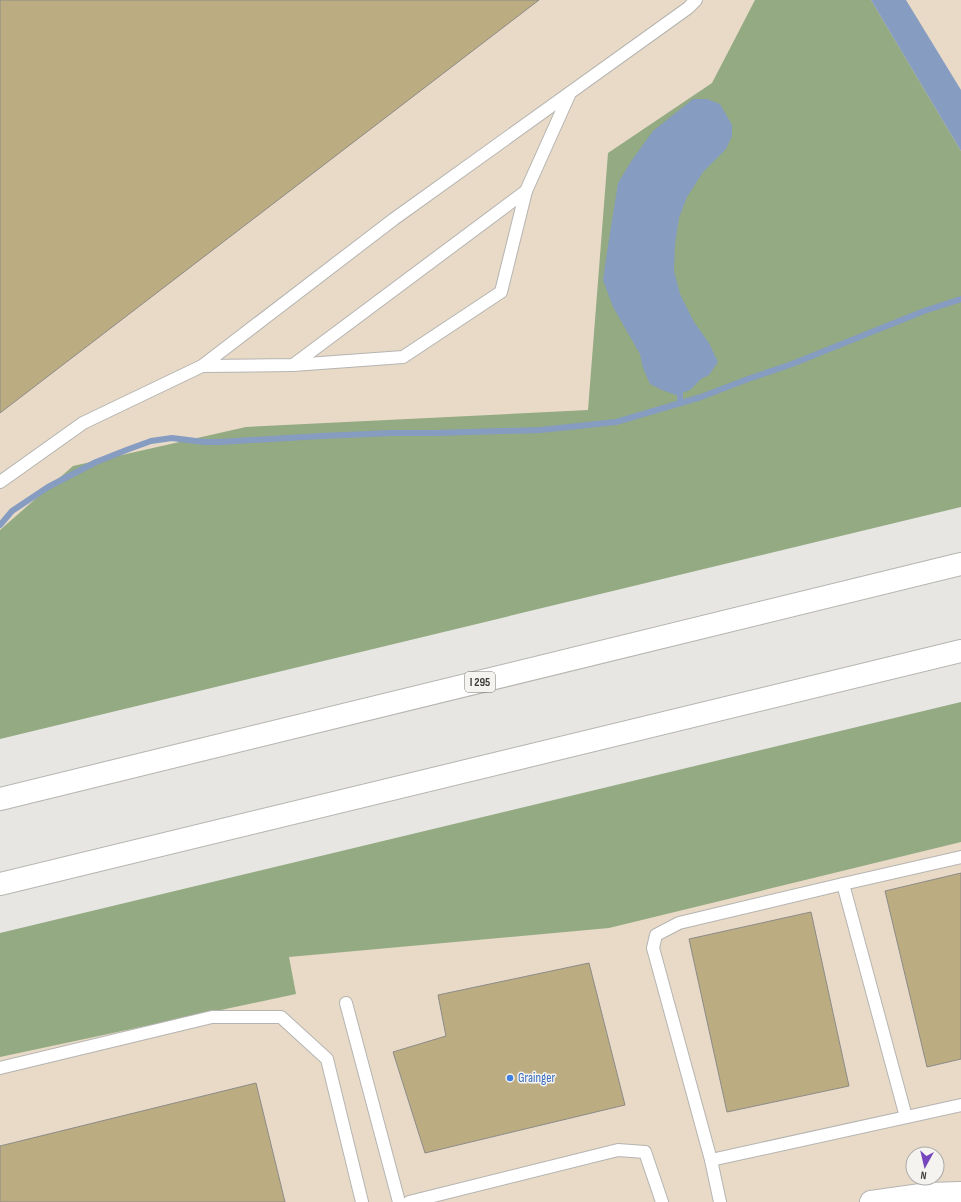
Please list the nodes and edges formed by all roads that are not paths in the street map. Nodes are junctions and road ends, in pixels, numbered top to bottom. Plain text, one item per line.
1 (696, 0) edge
2 (570, 92) junction
3 (526, 191) junction
4 (293, 365) junction
5 (202, 366) junction
6 (0, 482) edge
7 (961, 564) edge
8 (961, 651) edge
9 (0, 799) edge
10 (961, 857) edge
11 (0, 884) edge
12 (843, 884) junction
13 (346, 1003) dead end
14 (0, 1068) edge
15 (961, 1105) edge
16 (906, 1117) junction
17 (711, 1160) junction
18 (961, 1193) edge
19 (362, 1202) edge
20 (399, 1202) edge
21 (409, 1202) edge
22 (662, 1202) edge
23 (720, 1202) edge
24 (871, 1202) edge

1 - 2 lane
2 - 3 lane
2 - 5 lane
3 - 4 lane
3 - 4 lane
4 - 5 lane
5 - 6 lane
7 - 9 main road, I 295
8 - 11 main road
10 - 12 lane
12 - 16 lane
12 - 17 lane
13 - 20 lane
14 - 19 lane
15 - 16 lane
16 - 17 lane
17 - 23 lane
18 - 24 main road
21 - 22 lane

